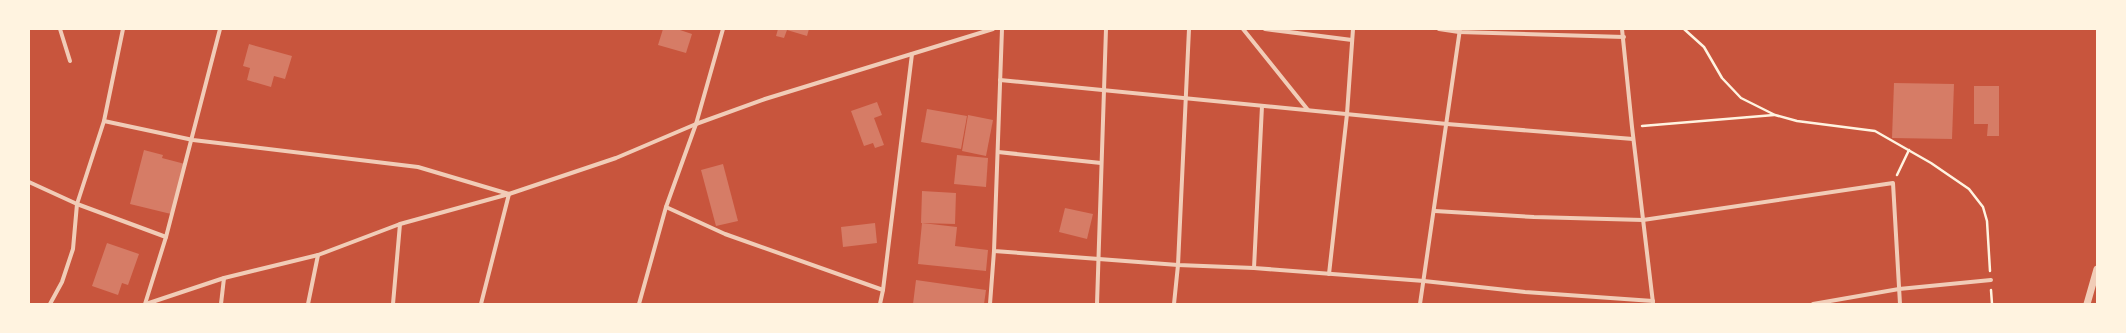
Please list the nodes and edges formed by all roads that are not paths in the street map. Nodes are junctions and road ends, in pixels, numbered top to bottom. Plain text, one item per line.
1 (60, 29) edge
2 (123, 29) edge
3 (220, 29) edge
4 (723, 29) edge
5 (993, 29) edge
6 (1002, 29) edge
7 (1106, 29) edge
8 (1189, 29) edge
9 (1243, 29) edge
10 (1265, 29) edge
11 (1353, 29) edge
12 (1439, 29) edge
13 (1622, 29) edge
14 (1283, 30) edge
15 (1460, 30) edge
16 (1624, 37) junction
17 (1352, 40) junction
18 (912, 54) junction
19 (70, 61) dead end
20 (1000, 80) junction
21 (1104, 90) junction
22 (1186, 98) junction
23 (1262, 106) junction
24 (1308, 110) junction
25 (1347, 114) junction
26 (104, 121) junction
27 (696, 124) junction
28 (1447, 124) junction
29 (1633, 139) junction
30 (193, 140) junction
31 (998, 152) junction
32 (1101, 163) junction
33 (29, 182) edge
34 (509, 194) junction
35 (77, 204) junction
36 (666, 207) junction
37 (1435, 211) junction
38 (1643, 220) junction
39 (400, 224) junction
40 (166, 237) junction
41 (994, 251) junction
42 (318, 255) junction
43 (1097, 259) junction
44 (1178, 265) junction
45 (1254, 268) junction
46 (2097, 269) edge
47 (1329, 274) junction
48 (224, 278) junction
49 (1991, 280) road end
50 (1424, 281) junction
51 (1899, 289) junction
52 (883, 290) junction
53 (1653, 303) edge
54 (50, 304) edge
55 (145, 304) edge
56 (222, 304) edge
57 (308, 304) edge
58 (393, 304) edge
59 (481, 304) edge
60 (639, 304) edge
61 (880, 304) edge
62 (990, 304) edge
63 (1096, 304) edge
64 (1174, 304) edge
65 (1420, 304) edge
66 (1813, 304) edge
67 (1900, 304) edge
68 (2088, 304) edge

1 - 19 street
2 - 26 street
3 - 30 street
4 - 27 street
5 - 18 street
6 - 20 street
7 - 21 street
8 - 22 street
9 - 24 street
10 - 14 street
11 - 17 street
12 - 15 street
13 - 16 street
14 - 17 street
15 - 16 street
15 - 28 street
16 - 29 street
17 - 25 street
18 - 27 street
18 - 52 street
20 - 21 street
20 - 31 street
21 - 22 street
21 - 32 street
22 - 23 street
22 - 44 street
23 - 24 street
23 - 45 street
24 - 25 street
25 - 28 street
25 - 47 street
26 - 30 street
26 - 35 street
27 - 34 street
27 - 36 street
28 - 29 street
28 - 37 street
29 - 38 street
30 - 34 street
30 - 40 street
31 - 32 street
31 - 41 street
32 - 43 street
33 - 35 street
34 - 39 street
34 - 59 street
35 - 40 street
35 - 54 street
36 - 52 street
36 - 60 street
37 - 38 street
37 - 50 street
38 - 51 street
38 - 53 street
39 - 42 street
39 - 58 street
40 - 55 street
41 - 43 street
41 - 62 street
42 - 48 street
42 - 57 street
43 - 44 street
43 - 63 street
44 - 45 street
44 - 64 street
45 - 47 street
46 - 68 street
47 - 50 street
48 - 55 street
48 - 56 street
49 - 51 street
50 - 53 street
50 - 65 street
51 - 66 street
51 - 67 street
52 - 61 street

